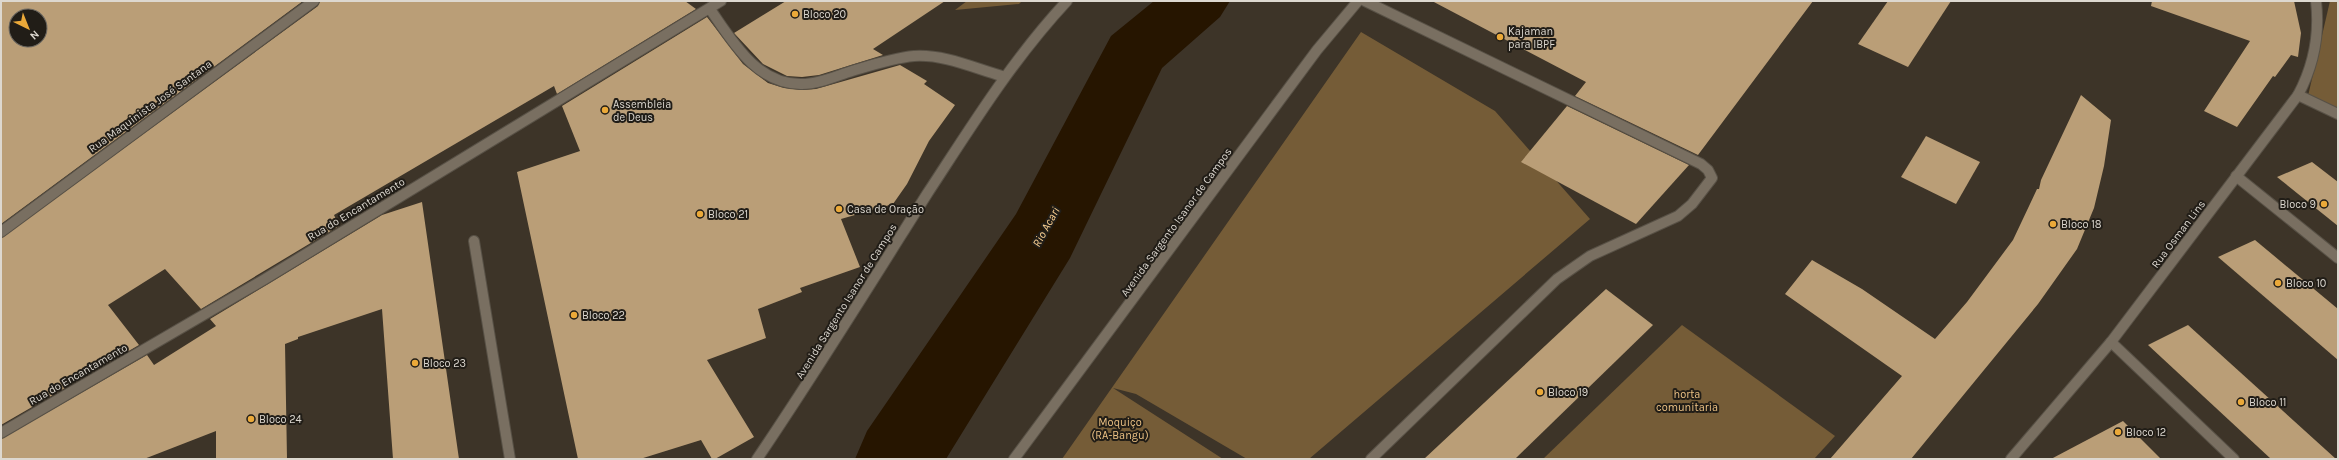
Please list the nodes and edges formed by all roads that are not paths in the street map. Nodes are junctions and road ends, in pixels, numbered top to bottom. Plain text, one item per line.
1 (314, 1) edge
2 (721, 1) edge
3 (1068, 1) edge
4 (1358, 1) edge
5 (1365, 1) edge
6 (2316, 1) edge
7 (710, 9) junction
8 (1002, 76) junction
9 (2298, 95) junction
10 (2338, 114) edge
11 (2236, 176) junction
12 (1, 232) edge
13 (474, 241) dead end
14 (2338, 258) edge
15 (2111, 342) junction
16 (1, 433) edge
17 (2014, 458) edge
18 (510, 459) edge
19 (757, 459) edge
20 (1014, 459) edge
21 (1371, 459) edge
22 (2234, 459) edge

1 - 12 street, Rua Maquinista José Santana
2 - 7 street, Rua do Encantamento
3 - 8 street, Avenida Sargento Isanor de Campos
4 - 20 street, Avenida Sargento Isanor de Campos
5 - 21 street
6 - 9 street, Rua Osman Lins
7 - 8 street
7 - 16 street, Rua do Encantamento
8 - 19 street, Avenida Sargento Isanor de Campos
9 - 10 street
9 - 11 street, Rua Osman Lins
11 - 14 street
11 - 15 street, Rua Osman Lins
13 - 18 street
15 - 17 street, Rua Osman Lins
15 - 22 street

